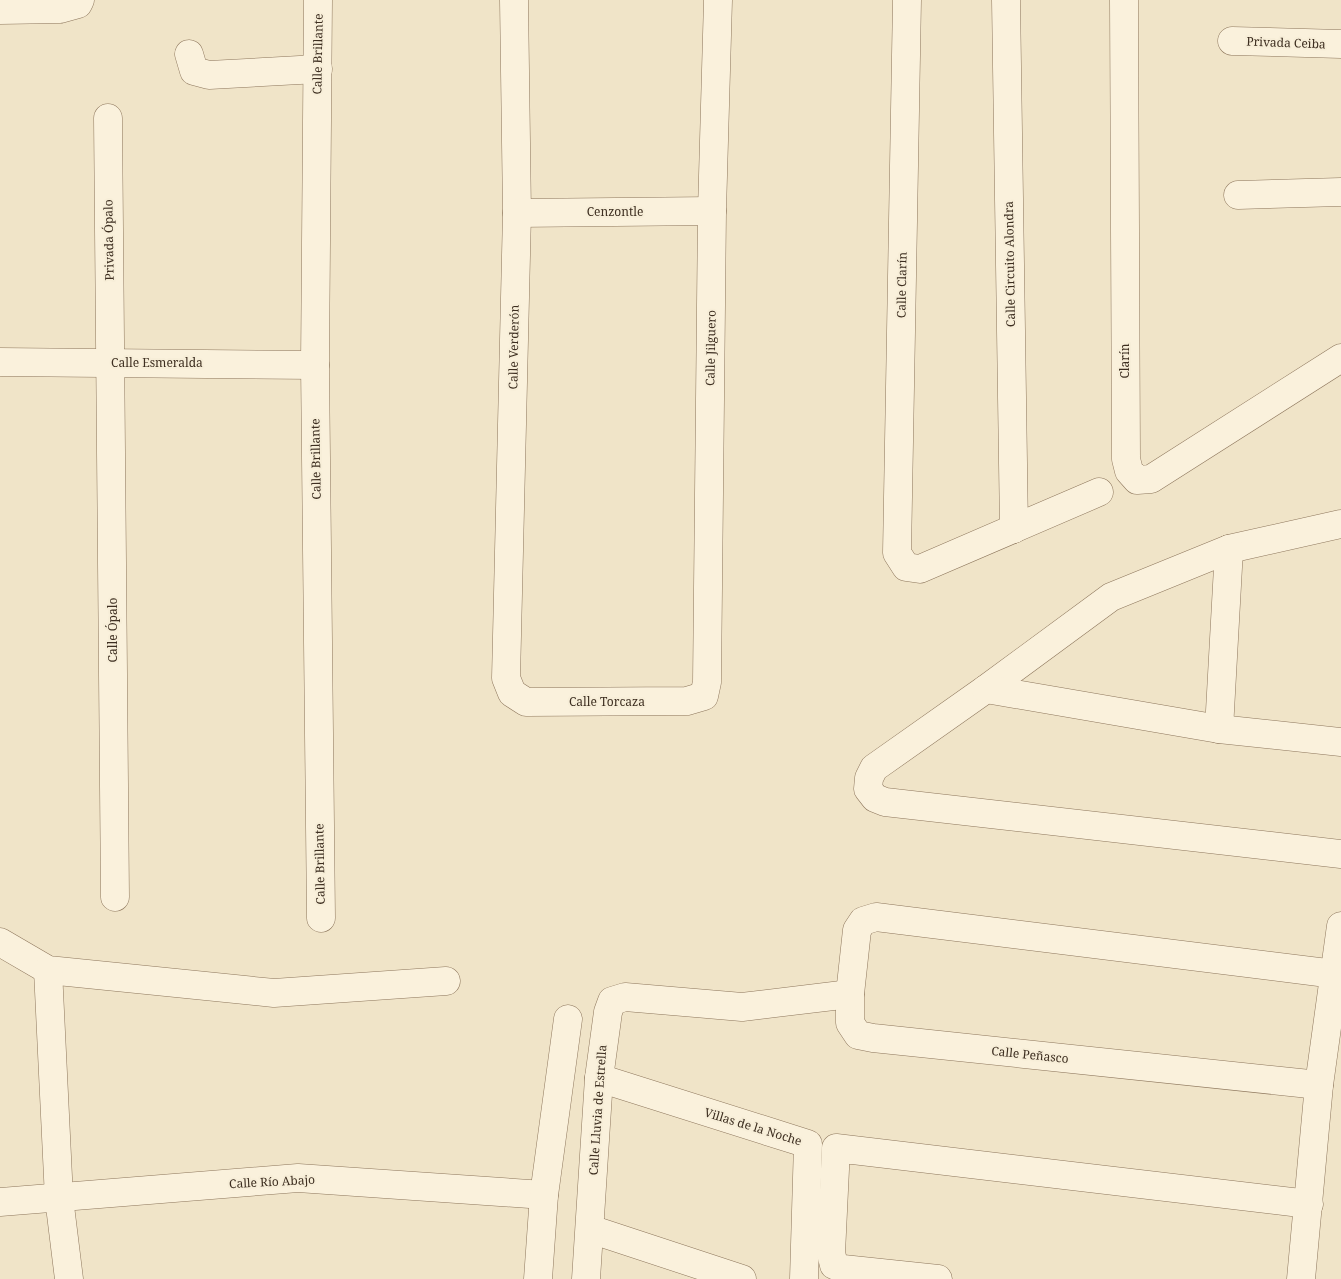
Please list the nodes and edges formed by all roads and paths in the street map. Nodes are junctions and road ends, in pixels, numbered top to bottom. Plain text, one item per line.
1 (80, 0) edge
2 (318, 0) edge
3 (514, 0) edge
4 (718, 0) edge
5 (908, 0) edge
6 (1006, 0) edge
7 (1124, 0) edge
8 (0, 10) edge
9 (1232, 41) dead end
10 (1341, 44) edge
11 (189, 54) dead end
12 (318, 69) junction
13 (108, 118) dead end
14 (1341, 192) edge
15 (1238, 195) dead end
16 (712, 211) junction
17 (517, 213) junction
18 (1341, 358) edge
19 (0, 362) edge
20 (111, 363) junction
21 (314, 364) junction
22 (1099, 492) dead end
23 (1341, 524) edge
24 (1014, 528) junction
25 (1229, 549) junction
26 (986, 689) junction
27 (512, 693) joint
28 (704, 696) joint
29 (1219, 729) junction
30 (1341, 742) edge
31 (1341, 854) edge
32 (114, 897) dead end
33 (321, 918) dead end
34 (1341, 926) edge
35 (0, 942) edge
36 (48, 970) junction
37 (1335, 974) junction
38 (446, 981) dead end
39 (850, 994) junction
40 (568, 1020) dead end
41 (598, 1078) junction
42 (1319, 1085) junction
43 (808, 1144) junction
44 (836, 1148) junction
45 (544, 1195) junction
46 (59, 1198) junction
47 (0, 1202) edge
48 (1309, 1204) junction
49 (590, 1229) junction
50 (69, 1279) edge
51 (538, 1279) edge
52 (586, 1279) edge
53 (742, 1279) edge
54 (804, 1279) edge
55 (938, 1279) edge
56 (1301, 1279) edge

1 - 8 street
2 - 12 street, Calle Brillante
3 - 17 street, Calle Verderón
4 - 16 street, Calle Jilguero
5 - 24 street, Calle Clarín
6 - 24 street, Calle Circuito Alondra
7 - 18 street, Clarín
9 - 10 street, Privada Ceiba
11 - 12 street
12 - 21 street, Calle Brillante
13 - 20 street, Privada Ópalo
14 - 15 street
16 - 17 street, Cenzontle
16 - 28 street, Calle Jilguero
17 - 27 street, Calle Verderón
19 - 20 street, Calle Esmeralda
20 - 21 street, Calle Esmeralda
20 - 32 street, Calle Ópalo
21 - 33 street, Calle Brillante
22 - 24 street
23 - 25 street
25 - 26 street
25 - 29 street
26 - 29 street
26 - 31 street
27 - 28 street, Calle Torcaza
29 - 30 street
34 - 37 street
35 - 36 street
36 - 38 street
36 - 46 street
37 - 39 street, Calle Peñasco
37 - 42 street
39 - 41 street, Calle Lluvia de Estrella
39 - 42 street, Calle Peñasco
40 - 45 street
41 - 43 street, Villas de la Noche
41 - 49 street, Calle Lluvia de Estrella
42 - 48 street
43 - 44 street
43 - 54 street, Villas de la Noche
44 - 48 street
44 - 55 street
45 - 46 street, Calle Río Abajo
45 - 51 street
46 - 47 street, Calle Río Abajo
46 - 50 street
48 - 56 street
49 - 52 street, Calle Lluvia de Estrella
49 - 53 street

